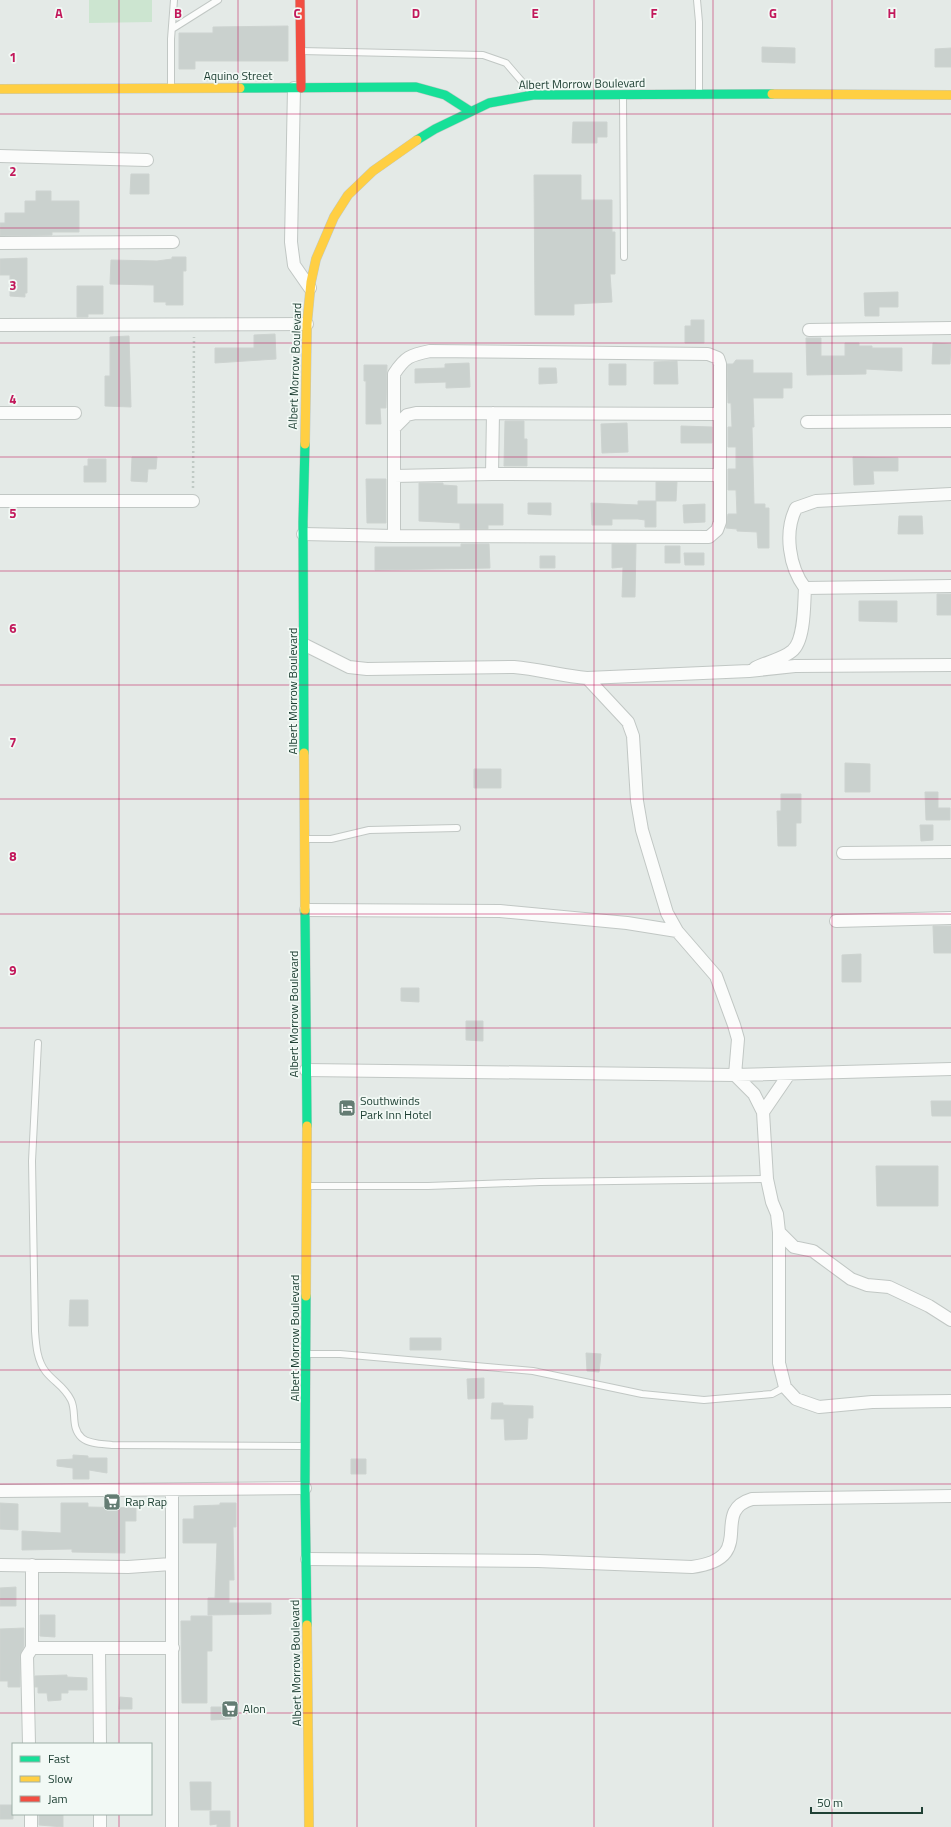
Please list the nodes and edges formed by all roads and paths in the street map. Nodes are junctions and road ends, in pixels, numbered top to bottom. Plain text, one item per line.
1 (174, 0) edge
2 (218, 0) edge
3 (300, 0) edge
4 (697, 0) edge
5 (172, 29) junction
6 (301, 51) junction
7 (171, 88) junction
8 (298, 88) junction
9 (0, 89) edge
10 (623, 94) junction
11 (699, 94) junction
12 (533, 95) junction
13 (951, 95) edge
14 (470, 112) junction
15 (0, 156) edge
16 (147, 160) dead end
17 (172, 242) dead end
18 (0, 243) edge
19 (624, 257) dead end
20 (310, 288) junction
21 (307, 324) junction
22 (0, 325) edge
23 (194, 325) junction
24 (951, 328) edge
25 (809, 330) dead end
26 (75, 413) dead end
27 (493, 413) junction
28 (0, 414) edge
29 (720, 414) junction
30 (951, 421) edge
31 (807, 422) dead end
32 (395, 427) junction
33 (492, 474) junction
34 (720, 475) junction
35 (394, 476) junction
36 (951, 494) edge
37 (0, 501) edge
38 (193, 501) joint
39 (303, 534) junction
40 (394, 536) junction
41 (951, 586) edge
42 (805, 588) junction
43 (305, 645) junction
44 (951, 665) edge
45 (749, 671) junction
46 (587, 678) junction
47 (457, 828) dead end
48 (306, 839) junction
49 (951, 852) edge
50 (843, 853) dead end
51 (306, 910) junction
52 (951, 918) edge
53 (836, 921) dead end
54 (677, 931) junction
55 (38, 1043) dead end
56 (951, 1068) edge
57 (306, 1070) junction
58 (789, 1074) junction
59 (734, 1075) junction
60 (763, 1112) junction
61 (767, 1179) junction
62 (307, 1186) junction
63 (779, 1232) junction
64 (951, 1320) edge
65 (307, 1354) junction
66 (784, 1387) junction
67 (951, 1401) edge
68 (306, 1446) junction
69 (305, 1488) junction
70 (172, 1490) junction
71 (0, 1491) edge
72 (951, 1496) edge
73 (307, 1559) junction
74 (171, 1564) junction
75 (0, 1565) edge
76 (32, 1565) junction
77 (32, 1648) junction
78 (173, 1648) junction
79 (99, 1649) junction
80 (29, 1743) edge
81 (100, 1743) edge
82 (31, 1815) edge
83 (100, 1815) edge
84 (31, 1827) edge
85 (100, 1827) edge
86 (172, 1827) edge
87 (309, 1827) edge

1 - 5 lane
2 - 5 lane
3 - 6 main road
4 - 11 lane
5 - 7 lane
6 - 8 main road
6 - 12 lane
7 - 8 main road, Aquino Street
7 - 9 main road, Aquino Street
8 - 14 main road, Aquino Street
8 - 20 street
10 - 11 main road, Albert Morrow Boulevard
10 - 12 main road, Albert Morrow Boulevard
10 - 19 lane
11 - 13 main road, Albert Morrow Boulevard
12 - 14 main road, Albert Morrow Boulevard
14 - 20 main road, Albert Morrow Boulevard
15 - 16 street
17 - 18 street
20 - 21 main road, Albert Morrow Boulevard
21 - 23 street
21 - 39 main road, Albert Morrow Boulevard
22 - 23 street
23 - 38 path
24 - 25 street
26 - 28 street
27 - 29 street
27 - 32 street
27 - 33 street
29 - 32 street
29 - 34 street
30 - 31 street
32 - 35 street
33 - 34 street
33 - 35 street
34 - 40 street
35 - 40 street
36 - 42 street
37 - 38 street
39 - 40 street
39 - 43 main road, Albert Morrow Boulevard
41 - 42 street
42 - 45 street
43 - 46 street
43 - 48 main road, Albert Morrow Boulevard
44 - 45 street
45 - 46 street
46 - 54 street
47 - 48 lane
48 - 51 main road, Albert Morrow Boulevard
49 - 50 street
51 - 54 street
51 - 57 main road, Albert Morrow Boulevard
52 - 53 street
54 - 59 street
55 - 68 lane
56 - 58 street
57 - 59 street
57 - 62 main road, Albert Morrow Boulevard
58 - 59 street
58 - 60 street
59 - 60 street
60 - 61 street
61 - 62 lane
61 - 63 street
62 - 65 main road, Albert Morrow Boulevard
63 - 64 street
63 - 66 street
65 - 66 lane
65 - 68 main road, Albert Morrow Boulevard
66 - 67 street
68 - 69 main road, Albert Morrow Boulevard
69 - 70 street
69 - 73 main road, Albert Morrow Boulevard
70 - 71 street
70 - 74 street
72 - 73 street
73 - 87 main road, Albert Morrow Boulevard
74 - 76 street
74 - 78 street
75 - 76 street
76 - 77 street
77 - 79 street
77 - 80 street
78 - 79 street
78 - 86 street
79 - 81 street
82 - 84 street
83 - 85 street

